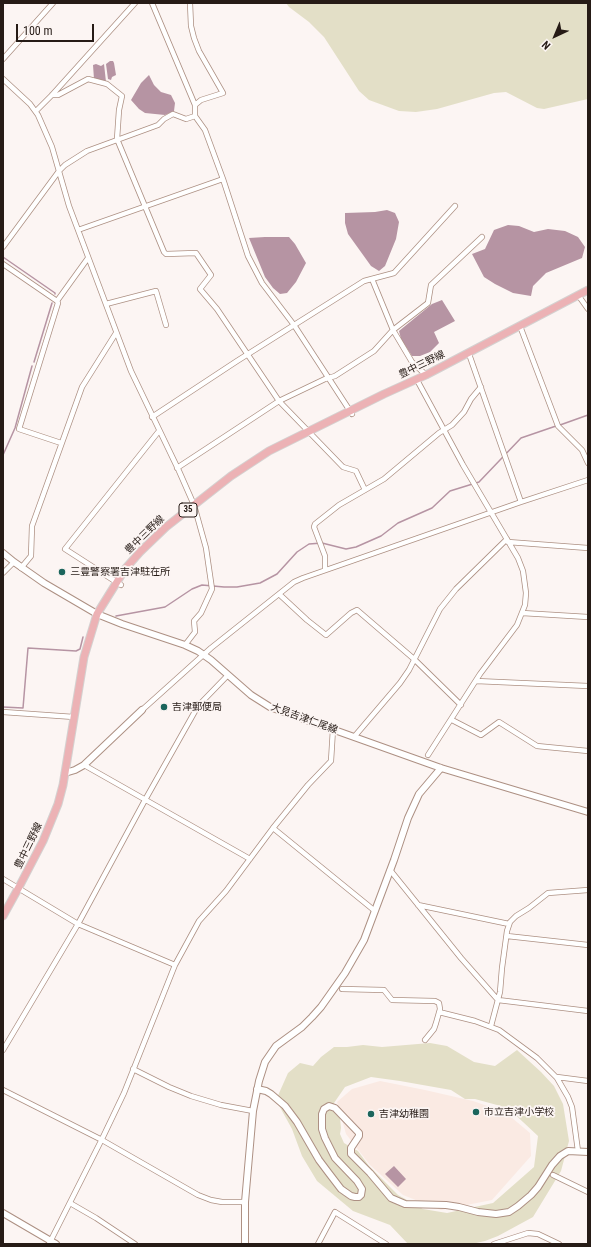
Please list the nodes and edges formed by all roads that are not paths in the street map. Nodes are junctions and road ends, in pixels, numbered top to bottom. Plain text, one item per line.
1 (53, 3) edge
2 (135, 3) edge
3 (152, 3) edge
4 (190, 3) edge
5 (3, 59) edge
6 (3, 79) edge
7 (52, 95) junction
8 (194, 105) junction
9 (36, 112) junction
10 (195, 116) junction
11 (117, 139) junction
12 (58, 171) junction
13 (223, 179) junction
14 (145, 205) junction
15 (456, 206) dead end
16 (78, 230) junction
17 (482, 237) dead end
18 (3, 247) edge
19 (88, 258) junction
20 (3, 264) edge
21 (372, 279) junction
22 (588, 290) edge
23 (578, 295) junction
24 (57, 301) junction
25 (106, 304) junction
26 (588, 309) edge
27 (166, 325) dead end
28 (295, 326) junction
29 (520, 326) junction
30 (393, 330) junction
31 (116, 333) junction
32 (469, 354) junction
33 (248, 355) junction
34 (426, 375) junction
35 (329, 378) junction
36 (417, 380) junction
37 (481, 387) junction
38 (279, 401) junction
39 (351, 412) junction
40 (152, 417) junction
41 (444, 430) junction
42 (159, 431) junction
43 (308, 431) junction
44 (62, 443) junction
45 (588, 463) edge
46 (177, 468) junction
47 (588, 480) edge
48 (365, 490) junction
49 (521, 502) junction
50 (194, 505) junction
51 (491, 513) junction
52 (508, 541) junction
53 (588, 548) edge
54 (3, 553) edge
55 (14, 562) junction
56 (21, 568) junction
57 (325, 570) junction
58 (3, 573) edge
59 (119, 584) junction
60 (279, 594) junction
61 (522, 613) junction
62 (97, 614) junction
63 (588, 617) edge
64 (185, 645) junction
65 (204, 655) junction
66 (414, 659) junction
67 (228, 675) junction
68 (476, 681) junction
69 (588, 686) edge
70 (461, 704) junction
71 (142, 710) joint
72 (3, 712) edge
73 (74, 717) junction
74 (452, 720) junction
75 (333, 729) junction
76 (354, 737) junction
77 (588, 751) edge
78 (428, 755) dead end
79 (84, 764) junction
80 (441, 768) junction
81 (65, 773) junction
82 (145, 800) junction
83 (588, 812) edge
84 (273, 828) junction
85 (250, 859) junction
86 (390, 870) junction
87 (3, 879) edge
88 (19, 887) junction
89 (588, 890) edge
90 (418, 905) junction
91 (375, 911) junction
92 (3, 916) edge
93 (78, 924) junction
94 (509, 924) junction
95 (507, 936) junction
96 (588, 945) edge
97 (175, 965) junction
98 (342, 989) dead end
99 (498, 1000) junction
100 (588, 1011) edge
101 (439, 1012) junction
102 (491, 1026) junction
103 (425, 1040) dead end
104 (3, 1050) edge
105 (133, 1069) junction
106 (557, 1077) junction
107 (588, 1081) edge
108 (257, 1089) junction
109 (3, 1090) edge
110 (253, 1111) junction
111 (102, 1140) junction
112 (578, 1151) junction
113 (588, 1152) edge
114 (553, 1175) dead end
115 (588, 1192) edge
116 (245, 1202) junction
117 (70, 1203) junction
118 (3, 1212) edge
119 (52, 1243) edge
120 (135, 1244) edge
121 (245, 1244) edge
122 (318, 1244) edge
123 (386, 1244) edge
124 (494, 1244) edge
125 (559, 1244) edge

1 - 5 street
2 - 7 street
3 - 8 street
4 - 8 street
6 - 9 street
7 - 9 street
7 - 11 street
8 - 10 street
9 - 12 street
10 - 11 street
10 - 13 street
11 - 12 street
11 - 14 street
12 - 16 street
12 - 18 street
13 - 14 street
13 - 28 street
14 - 16 street
14 - 33 street
15 - 21 street
16 - 19 street
17 - 30 street
19 - 24 street
19 - 25 street
20 - 24 street
21 - 28 street
21 - 30 street
22 - 23 main road, 豊中三野線 / 35
23 - 26 street
23 - 29 main road, 豊中三野線 / 35
24 - 44 street
25 - 27 street
25 - 31 street
28 - 33 street
28 - 35 street
29 - 32 main road, 豊中三野線 / 35
29 - 45 street
30 - 34 street
30 - 35 street
31 - 40 street
31 - 44 street
32 - 34 main road, 豊中三野線 / 35
32 - 37 street
33 - 38 street
33 - 40 street
34 - 36 main road, 豊中三野線 / 35
35 - 38 street
35 - 39 street
36 - 39 main road, 豊中三野線 / 35
36 - 41 street
37 - 41 street
37 - 49 street
38 - 43 street
38 - 46 street
39 - 43 main road, 豊中三野線 / 35
40 - 42 street
41 - 48 street
41 - 51 street
42 - 46 street
42 - 59 street
43 - 48 street
43 - 50 main road, 豊中三野線 / 35
44 - 56 street
46 - 50 street
47 - 49 street
48 - 57 street
49 - 51 street
50 - 59 main road, 豊中三野線 / 35
50 - 64 street
51 - 52 street
51 - 57 street
52 - 53 street
52 - 61 street
52 - 66 street
54 - 55 street, 大見吉津仁尾線
55 - 56 street, 大見吉津仁尾線
55 - 58 street
56 - 62 street, 大見吉津仁尾線
57 - 60 street
59 - 62 main road, 豊中三野線 / 35
60 - 65 street
60 - 66 street
61 - 63 street
61 - 68 street
62 - 64 street, 大見吉津仁尾線
62 - 73 main road, 豊中三野線 / 35
64 - 65 street, 大見吉津仁尾線
65 - 67 street, 大見吉津仁尾線
65 - 71 street
66 - 70 street
66 - 76 street
67 - 75 street, 大見吉津仁尾線
67 - 82 street
68 - 69 street
68 - 70 street
70 - 74 street
71 - 79 street
72 - 73 street
73 - 81 main road, 豊中三野線 / 35
74 - 77 street
74 - 78 street
75 - 76 street, 大見吉津仁尾線
75 - 84 street
76 - 80 street, 大見吉津仁尾線
79 - 81 street
79 - 82 street
80 - 83 street, 大見吉津仁尾線
80 - 86 street
81 - 88 main road, 豊中三野線 / 35
82 - 85 street
82 - 93 street
84 - 85 street
84 - 91 street
85 - 97 street
86 - 90 street
86 - 91 street
87 - 88 street
88 - 92 main road, 豊中三野線 / 35
88 - 93 street
89 - 94 street
90 - 94 street
90 - 99 street
91 - 108 street
93 - 97 street
93 - 104 street
94 - 95 street
95 - 96 street
95 - 99 street
97 - 105 street
98 - 101 street
99 - 100 street
99 - 102 street
101 - 102 street
101 - 103 street
102 - 106 street
105 - 110 street
105 - 111 street
106 - 107 street
106 - 112 street
108 - 110 street
108 - 112 street
109 - 111 street
110 - 116 street
111 - 116 street
111 - 117 street
112 - 113 street
114 - 115 street
116 - 121 street
117 - 119 street
117 - 120 street
118 - 119 street
122 - 123 street
124 - 125 street

